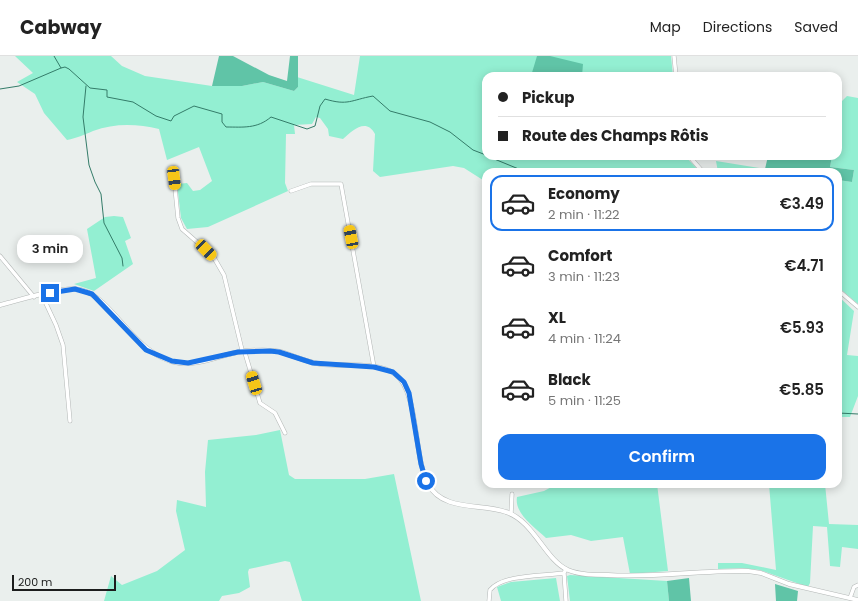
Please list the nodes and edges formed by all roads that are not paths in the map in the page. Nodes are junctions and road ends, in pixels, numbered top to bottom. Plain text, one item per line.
1 (674, 56) edge
2 (676, 72) edge
3 (693, 160) edge
4 (700, 168) edge
5 (174, 178) dead end
6 (291, 191) dead end
7 (0, 256) edge
8 (842, 293) edge
9 (42, 295) junction
10 (34, 297) junction
11 (0, 305) edge
12 (858, 307) edge
13 (243, 351) junction
14 (374, 367) junction
15 (70, 421) dead end
16 (285, 433) dead end
17 (512, 494) dead end
18 (511, 514) junction
19 (565, 571) junction
20 (858, 586) edge
21 (850, 598) junction
22 (858, 600) edge
23 (489, 601) edge
24 (566, 601) edge

1 - 2 street
3 - 4 street
5 - 13 street
6 - 14 street
7 - 10 street
8 - 12 street
9 - 10 street
9 - 13 street
9 - 15 street
10 - 11 street
13 - 14 street
13 - 16 street
14 - 18 street
17 - 18 street
18 - 19 street
19 - 21 street
19 - 23 street
19 - 24 street
20 - 21 street
21 - 22 street

